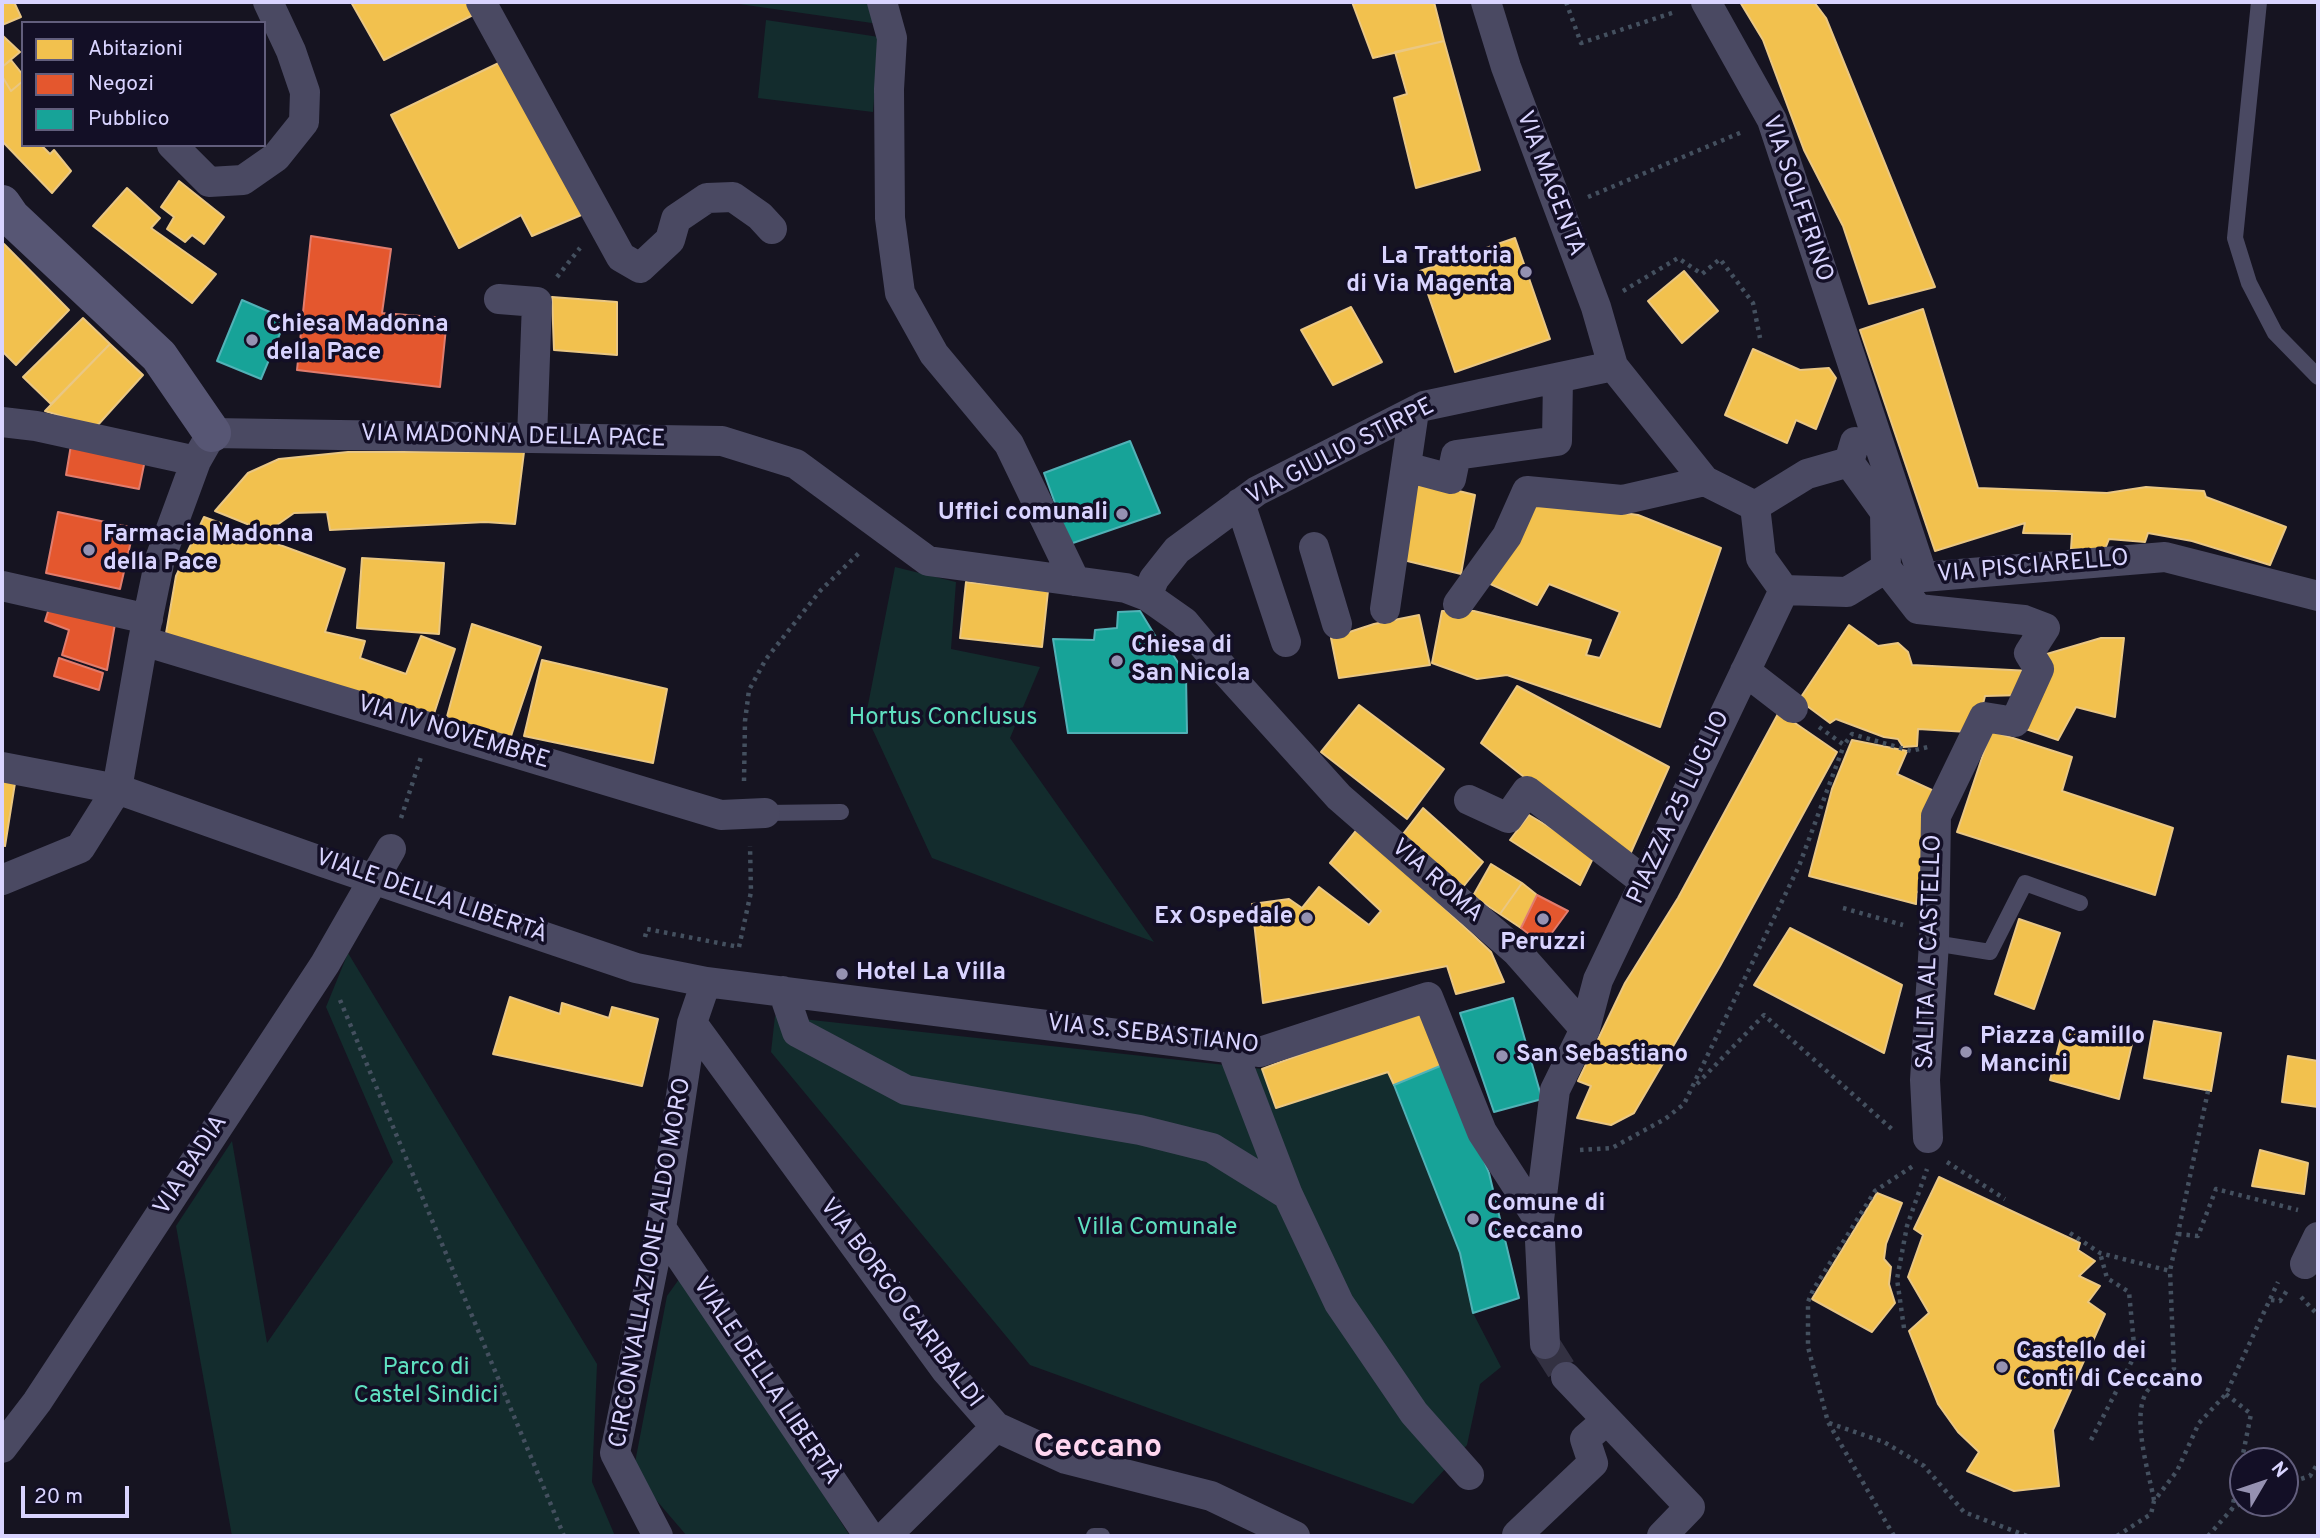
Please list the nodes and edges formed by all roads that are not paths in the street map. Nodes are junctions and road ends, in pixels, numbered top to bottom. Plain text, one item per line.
1 (268, 2) edge
2 (481, 2) edge
3 (882, 2) edge
4 (1486, 2) edge
5 (2259, 2) edge
6 (1693, 6) edge
7 (174, 147) edge
8 (2, 204) edge
9 (772, 229) dead end
10 (499, 299) dead end
11 (1613, 366) junction
12 (2318, 377) edge
13 (1558, 378) junction
14 (1866, 405) junction
15 (1414, 411) junction
16 (2, 422) edge
17 (532, 439) junction
18 (204, 447) junction
19 (1849, 462) junction
20 (1406, 467) junction
21 (1705, 481) junction
22 (1240, 503) junction
23 (1755, 506) junction
24 (1314, 547) dead end
25 (1886, 568) junction
26 (1075, 581) junction
27 (2, 586) edge
28 (1784, 590) junction
29 (1147, 596) junction
30 (2318, 596) edge
31 (1458, 604) dead end
32 (1385, 609) dead end
33 (1337, 624) dead end
34 (145, 630) junction
35 (1286, 642) dead end
36 (1745, 671) junction
37 (1793, 708) road end
38 (2, 767) edge
39 (117, 789) junction
40 (1469, 800) dead end
41 (841, 812) dead end
42 (754, 813) joint
43 (391, 849) road end
44 (372, 878) junction
45 (2, 880) edge
46 (1645, 882) junction
47 (2080, 904) dead end
48 (1934, 938) junction
49 (706, 982) junction
50 (783, 991) junction
51 (692, 1023) junction
52 (1585, 1029) junction
53 (1232, 1049) junction
54 (1930, 1146) road end
55 (1289, 1195) junction
56 (1539, 1220) junction
57 (661, 1228) junction
58 (2307, 1229) edge
59 (2293, 1270) road end
60 (1545, 1344) tunnel mouth
61 (1566, 1377) tunnel mouth
62 (1607, 1420) junction
63 (996, 1427) junction
64 (2, 1448) edge
65 (1469, 1475) dead end
66 (658, 1536) edge
67 (869, 1536) edge
68 (886, 1536) edge
69 (1094, 1536) edge
70 (1102, 1536) edge
71 (1295, 1536) edge
72 (1518, 1536) edge
73 (1662, 1536) edge

1 - 7 street
2 - 9 street
3 - 26 street
4 - 11 street, VIA MAGENTA
5 - 12 lane
6 - 14 street, VIA SOLFERINO
8 - 18 street
10 - 17 street
11 - 13 street, VIA GIULIO STIRPE
11 - 21 street
13 - 15 street, VIA GIULIO STIRPE
13 - 20 street
14 - 19 street
14 - 30 street, VIA PISCIARELLO
15 - 20 street
15 - 22 street, VIA GIULIO STIRPE
16 - 18 street, VIA MADONNA DELLA PACE
17 - 18 street, VIA MADONNA DELLA PACE
17 - 26 street, VIA MADONNA DELLA PACE
18 - 34 street
19 - 23 street
19 - 25 street
20 - 32 street
21 - 23 street
21 - 31 street
22 - 29 street, VIA GIULIO STIRPE
22 - 35 street
23 - 28 street
24 - 33 street
25 - 28 street
25 - 48 street, SALITA AL CASTELLO
26 - 29 street, VIA MADONNA DELLA PACE
27 - 34 street, VIA IV NOVEMBRE
28 - 36 street, PIAZZA 25 LUGLIO
29 - 52 street, VIA ROMA
34 - 39 street
34 - 42 street, VIA IV NOVEMBRE
36 - 37 street
36 - 46 street, PIAZZA 25 LUGLIO
38 - 39 street, VIALE DELLA LIBERTÀ
39 - 44 street, VIALE DELLA LIBERTÀ
39 - 45 street
40 - 46 street
41 - 42 lane
43 - 44 street, VIA BADIA
44 - 49 street, VIALE DELLA LIBERTÀ
44 - 64 street, VIA BADIA
46 - 52 street, PIAZZA 25 LUGLIO
47 - 48 lane
48 - 54 street, SALITA AL CASTELLO
49 - 50 street, VIA S. SEBASTIANO
49 - 51 street
50 - 53 street, VIA S. SEBASTIANO
50 - 55 street
51 - 57 street, CIRCONVALLAZIONE ALDO MORO
51 - 63 street, VIA BORGO GARIBALDI
52 - 56 street
53 - 55 street
53 - 56 street, VIA S. SEBASTIANO
55 - 65 street
56 - 60 street
57 - 66 street, CIRCONVALLAZIONE ALDO MORO
57 - 67 street, VIALE DELLA LIBERTÀ
58 - 59 street
61 - 62 street
62 - 72 street
62 - 73 street
63 - 68 street
63 - 71 street, VIA BORGO GARIBALDI
69 - 70 lane

